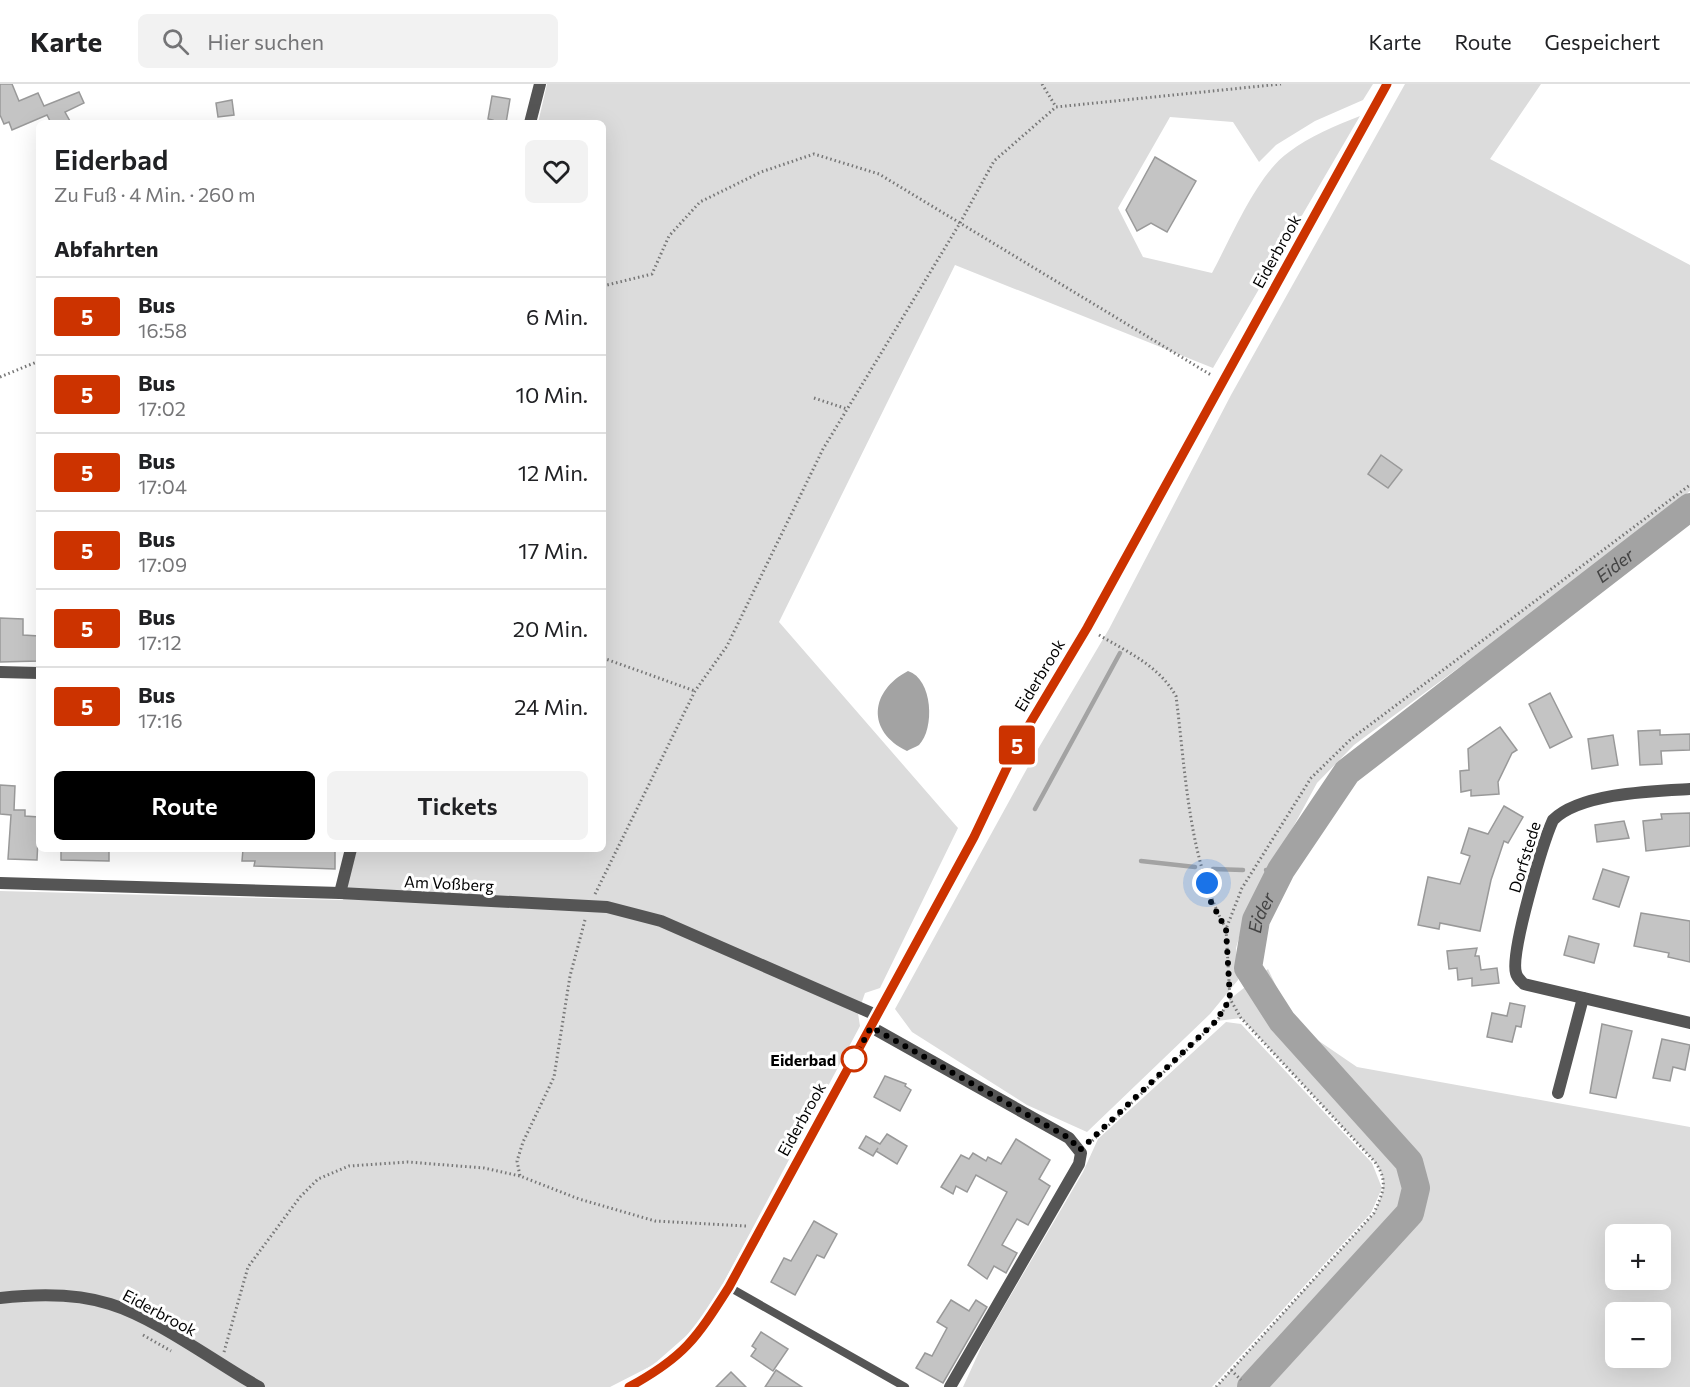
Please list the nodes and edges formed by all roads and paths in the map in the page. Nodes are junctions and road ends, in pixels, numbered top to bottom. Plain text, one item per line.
1 (540, 84) edge
2 (1042, 84) edge
3 (1281, 84) edge
4 (1387, 84) edge
5 (1056, 107) junction
6 (531, 120) edge
7 (960, 224) junction
8 (606, 285) edge
9 (36, 362) edge
10 (0, 377) edge
11 (1222, 383) junction
12 (814, 398) dead end
13 (847, 409) junction
14 (1690, 485) edge
15 (1087, 628) junction
16 (606, 659) edge
17 (0, 672) edge
18 (36, 673) edge
19 (695, 691) junction
20 (1690, 789) edge
21 (350, 852) edge
22 (0, 883) edge
23 (340, 893) junction
24 (590, 905) junction
25 (1226, 929) junction
26 (1582, 998) junction
27 (1230, 999) junction
28 (876, 1015) junction
29 (1690, 1023) edge
30 (871, 1027) junction
31 (1558, 1093) dead end
32 (1080, 1150) junction
33 (520, 1176) junction
34 (762, 1224) junction
35 (729, 1287) junction
36 (0, 1298) edge
37 (143, 1335) dead end
38 (173, 1352) dead end
39 (219, 1365) junction
40 (1231, 1370) junction
41 (1240, 1380) dead end
42 (259, 1387) edge
43 (629, 1387) edge
44 (905, 1387) edge
45 (950, 1387) edge
46 (1216, 1387) edge

1 - 6 street
2 - 5 path
3 - 5 path
4 - 11 street, Eiderbrook
5 - 7 path
7 - 8 path
7 - 11 path
7 - 13 path
9 - 10 path
11 - 15 street, Eiderbrook
12 - 13 path
13 - 19 path
14 - 25 path
15 - 25 path
15 - 28 street, Eiderbrook
16 - 19 path
17 - 18 street
19 - 24 path
20 - 26 street, Dorfstede
21 - 23 street
22 - 23 street, Am Voßberg
23 - 24 street, Am Voßberg
24 - 28 street, Am Voßberg
24 - 33 path
25 - 27 path
26 - 29 street, Dorfstede
26 - 31 street
27 - 32 path
27 - 40 path
28 - 30 street, Eiderbrook
30 - 32 street
30 - 34 street, Eiderbrook
32 - 45 street
33 - 34 path
33 - 39 path
34 - 35 street, Eiderbrook
35 - 43 street, Eiderbrook
35 - 44 lane
36 - 39 street, Eiderbrook
37 - 38 path
39 - 42 street, Eiderbrook
40 - 41 path
40 - 46 path

